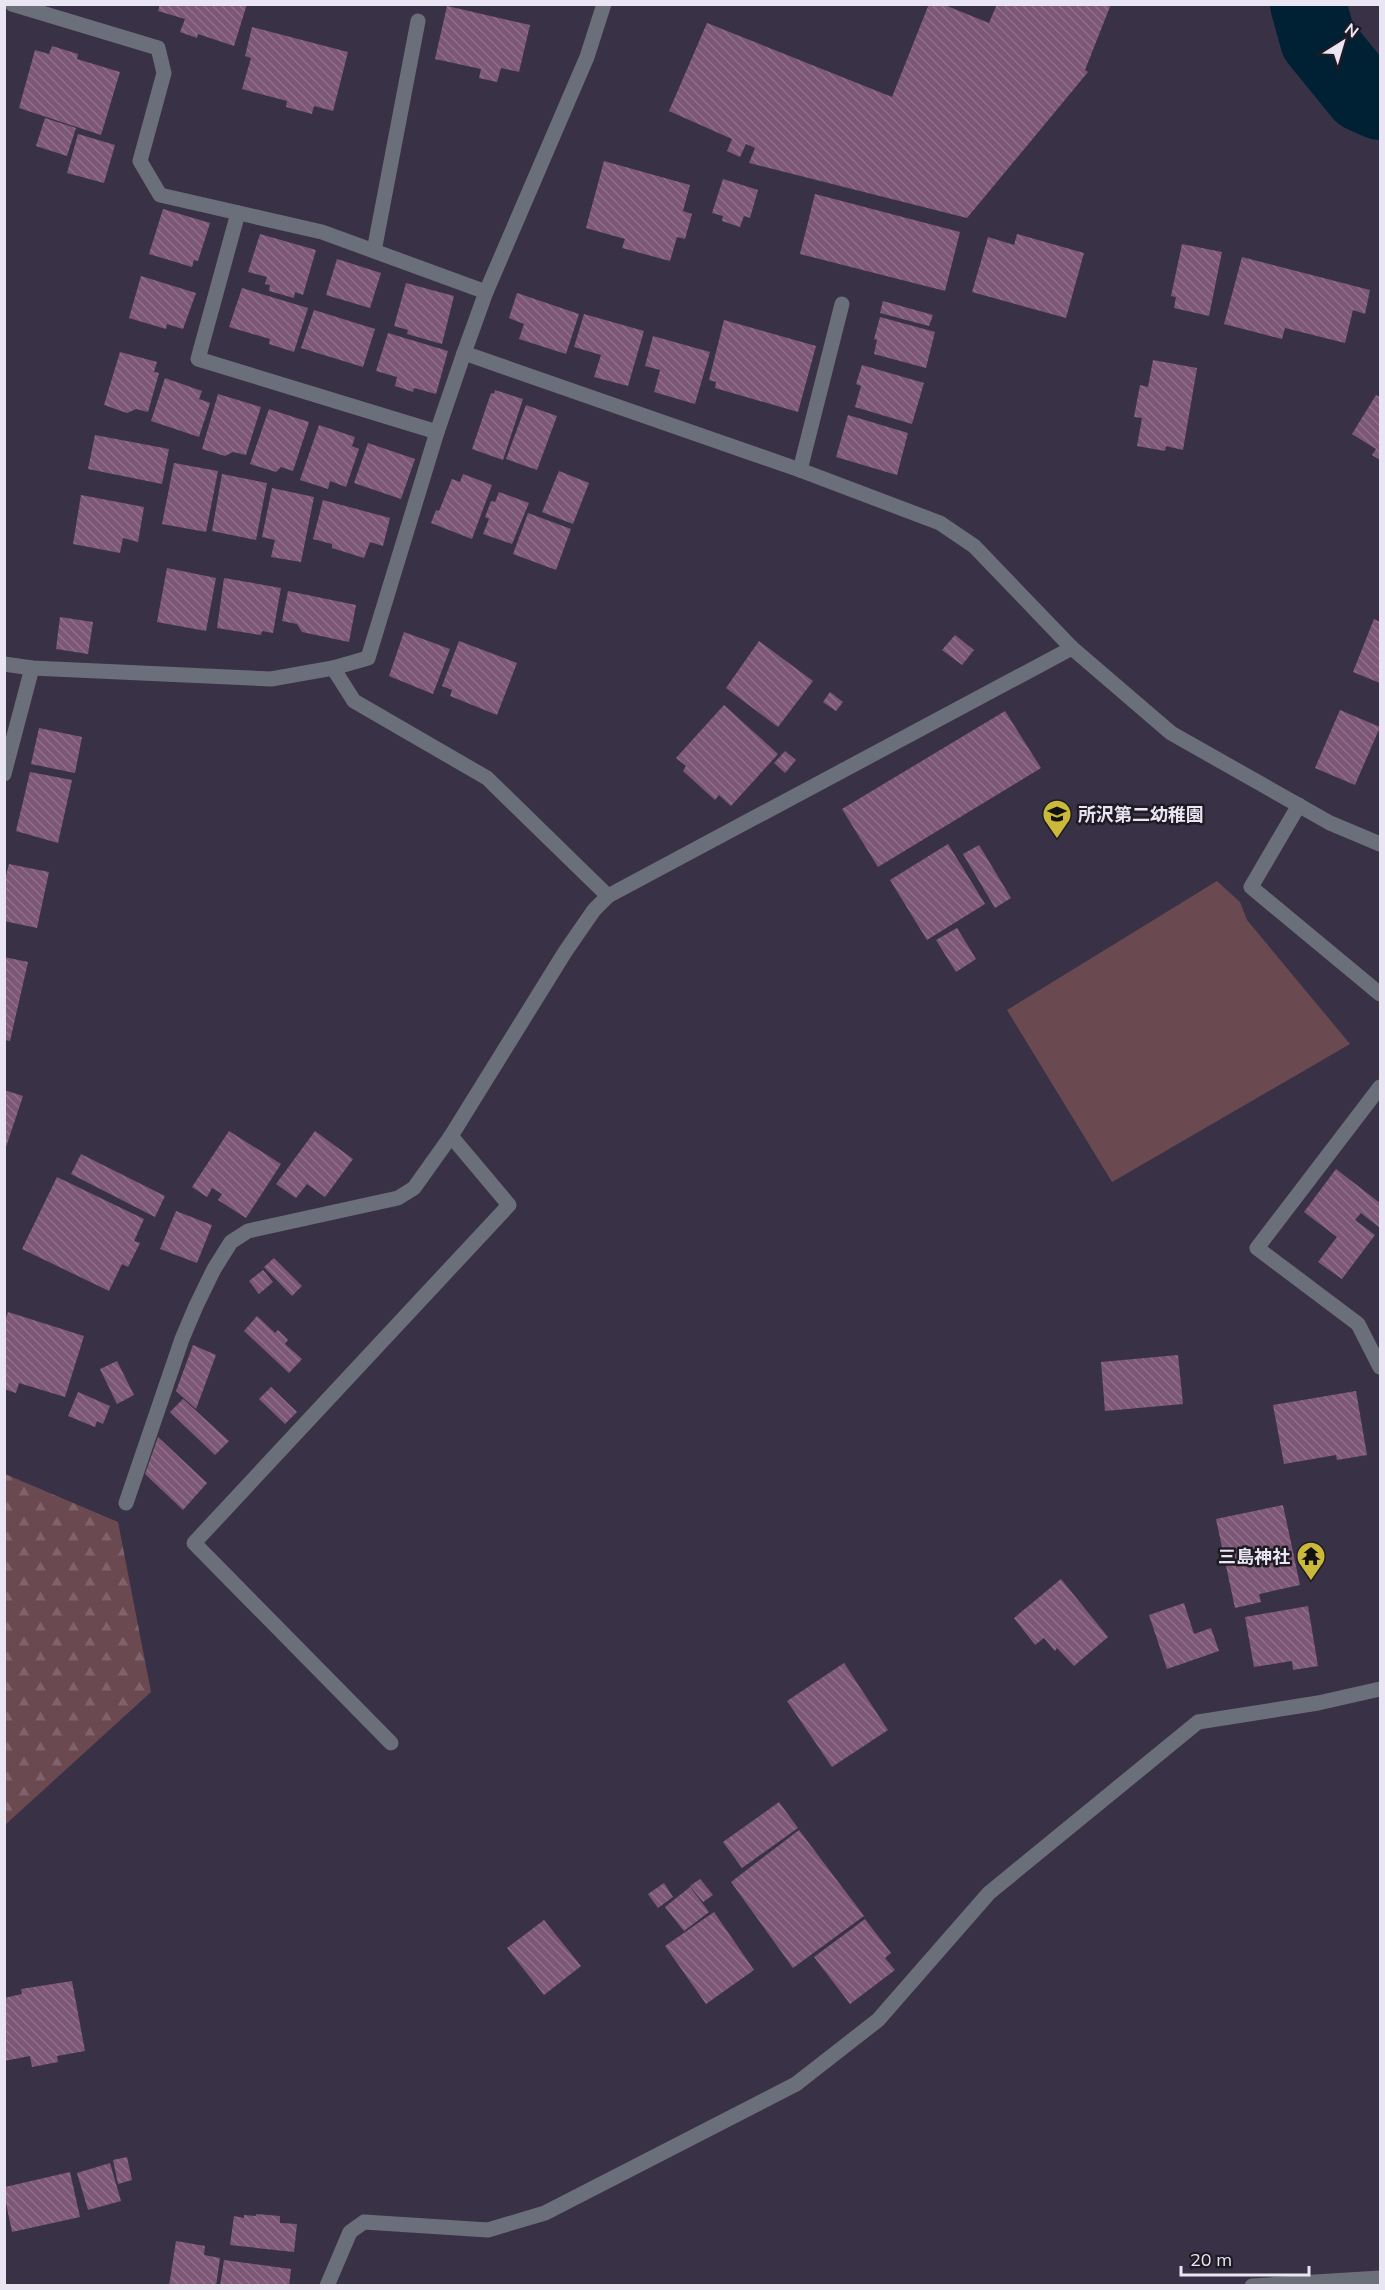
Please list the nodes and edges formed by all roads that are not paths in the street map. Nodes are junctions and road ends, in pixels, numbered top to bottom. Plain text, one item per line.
1 (12, 4) edge
2 (604, 4) edge
3 (418, 21) dead end
4 (238, 213) junction
5 (374, 251) junction
6 (486, 292) junction
7 (842, 304) dead end
8 (464, 353) junction
9 (437, 432) junction
10 (800, 471) junction
11 (1072, 648) junction
12 (4, 664) edge
13 (32, 668) junction
14 (333, 668) junction
15 (4, 774) edge
16 (1299, 805) junction
17 (1380, 844) edge
18 (608, 896) junction
19 (1380, 994) edge
20 (1380, 1087) edge
21 (451, 1136) junction
22 (1380, 1367) edge
23 (126, 1503) dead end
24 (1380, 1689) edge
25 (391, 1743) dead end
26 (1380, 2278) edge
27 (327, 2286) edge
28 (1252, 2286) edge

1 - 4 street
2 - 6 street
3 - 5 street
4 - 5 street
4 - 9 street
5 - 6 street
6 - 8 street
7 - 10 street
8 - 9 street
8 - 10 street
9 - 14 street
10 - 11 street
11 - 16 street
11 - 18 street
12 - 13 street
13 - 14 street
13 - 15 street
14 - 18 street
16 - 17 street
16 - 19 street
18 - 21 street
20 - 22 street
21 - 23 street
21 - 25 street
24 - 27 street
26 - 28 street

